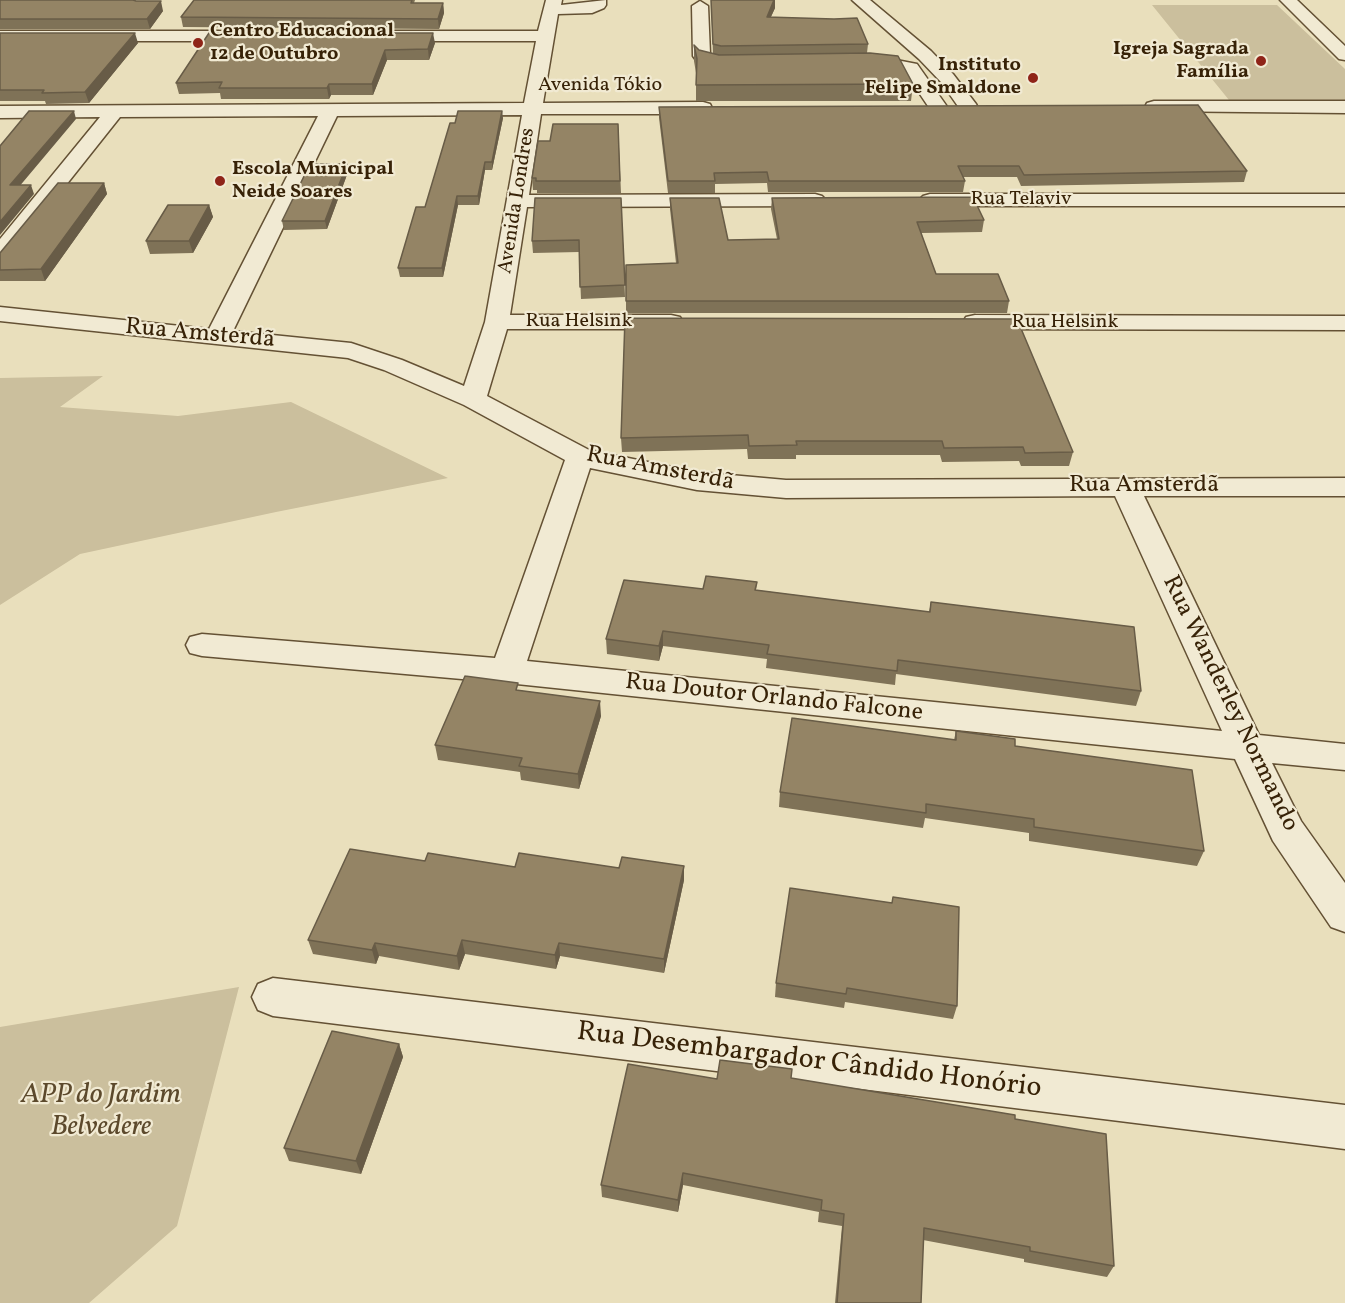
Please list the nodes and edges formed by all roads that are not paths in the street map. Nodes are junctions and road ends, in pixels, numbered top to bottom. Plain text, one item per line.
1 (598, 0) edge
2 (860, 0) edge
3 (1288, 0) edge
4 (553, 5) edge
5 (700, 6) dead end
6 (0, 36) edge
7 (272, 36) edge
8 (367, 36) edge
9 (544, 36) junction
10 (1345, 55) edge
11 (845, 62) edge
12 (754, 63) edge
13 (1345, 106) edge
14 (993, 107) edge
15 (1134, 107) edge
16 (725, 108) edge
17 (915, 108) edge
18 (939, 108) junction
19 (969, 108) junction
20 (533, 109) junction
21 (330, 110) junction
22 (0, 112) edge
23 (114, 112) junction
24 (830, 200) edge
25 (914, 200) edge
26 (1345, 200) edge
27 (518, 201) junction
28 (0, 253) edge
29 (0, 314) edge
30 (497, 322) junction
31 (688, 322) edge
32 (950, 322) edge
33 (1345, 323) edge
34 (218, 336) junction
35 (473, 399) junction
36 (580, 456) junction
37 (1125, 487) junction
38 (1345, 487) edge
39 (202, 645) dead end
40 (507, 671) junction
41 (1249, 749) junction
42 (1345, 757) edge
43 (1345, 915) edge
44 (273, 997) dead end
45 (1345, 1127) edge

1 - 4 street
2 - 19 street
3 - 10 street
4 - 9 street, Avenida Londres
5 - 12 street
6 - 7 street
8 - 9 street
9 - 20 street, Avenida Londres
11 - 18 street
13 - 15 street
14 - 19 street
16 - 20 street, Avenida Tókio
17 - 18 street
18 - 19 street
20 - 21 street, Avenida Tókio
20 - 27 street, Avenida Londres
21 - 23 street, Avenida Tókio
21 - 34 street
22 - 23 street, Avenida Tókio
23 - 28 street
24 - 27 street
25 - 26 street, Rua Telaviv
27 - 30 street, Avenida Londres
29 - 34 street, Rua Amsterdã
30 - 31 street, Rua Helsink
30 - 35 street, Avenida Londres
32 - 33 street, Rua Helsink
34 - 35 street, Rua Amsterdã
35 - 36 street, Rua Amsterdã
36 - 37 street, Rua Amsterdã
36 - 40 street
37 - 38 street, Rua Amsterdã
37 - 41 street, Rua Wanderley Normando
39 - 40 street, Rua Doutor Orlando Falcone
40 - 41 street, Rua Doutor Orlando Falcone
41 - 42 street, Rua Doutor Orlando Falcone
41 - 43 street, Rua Wanderley Normando
44 - 45 street, Rua Desembargador Cândido Honório

